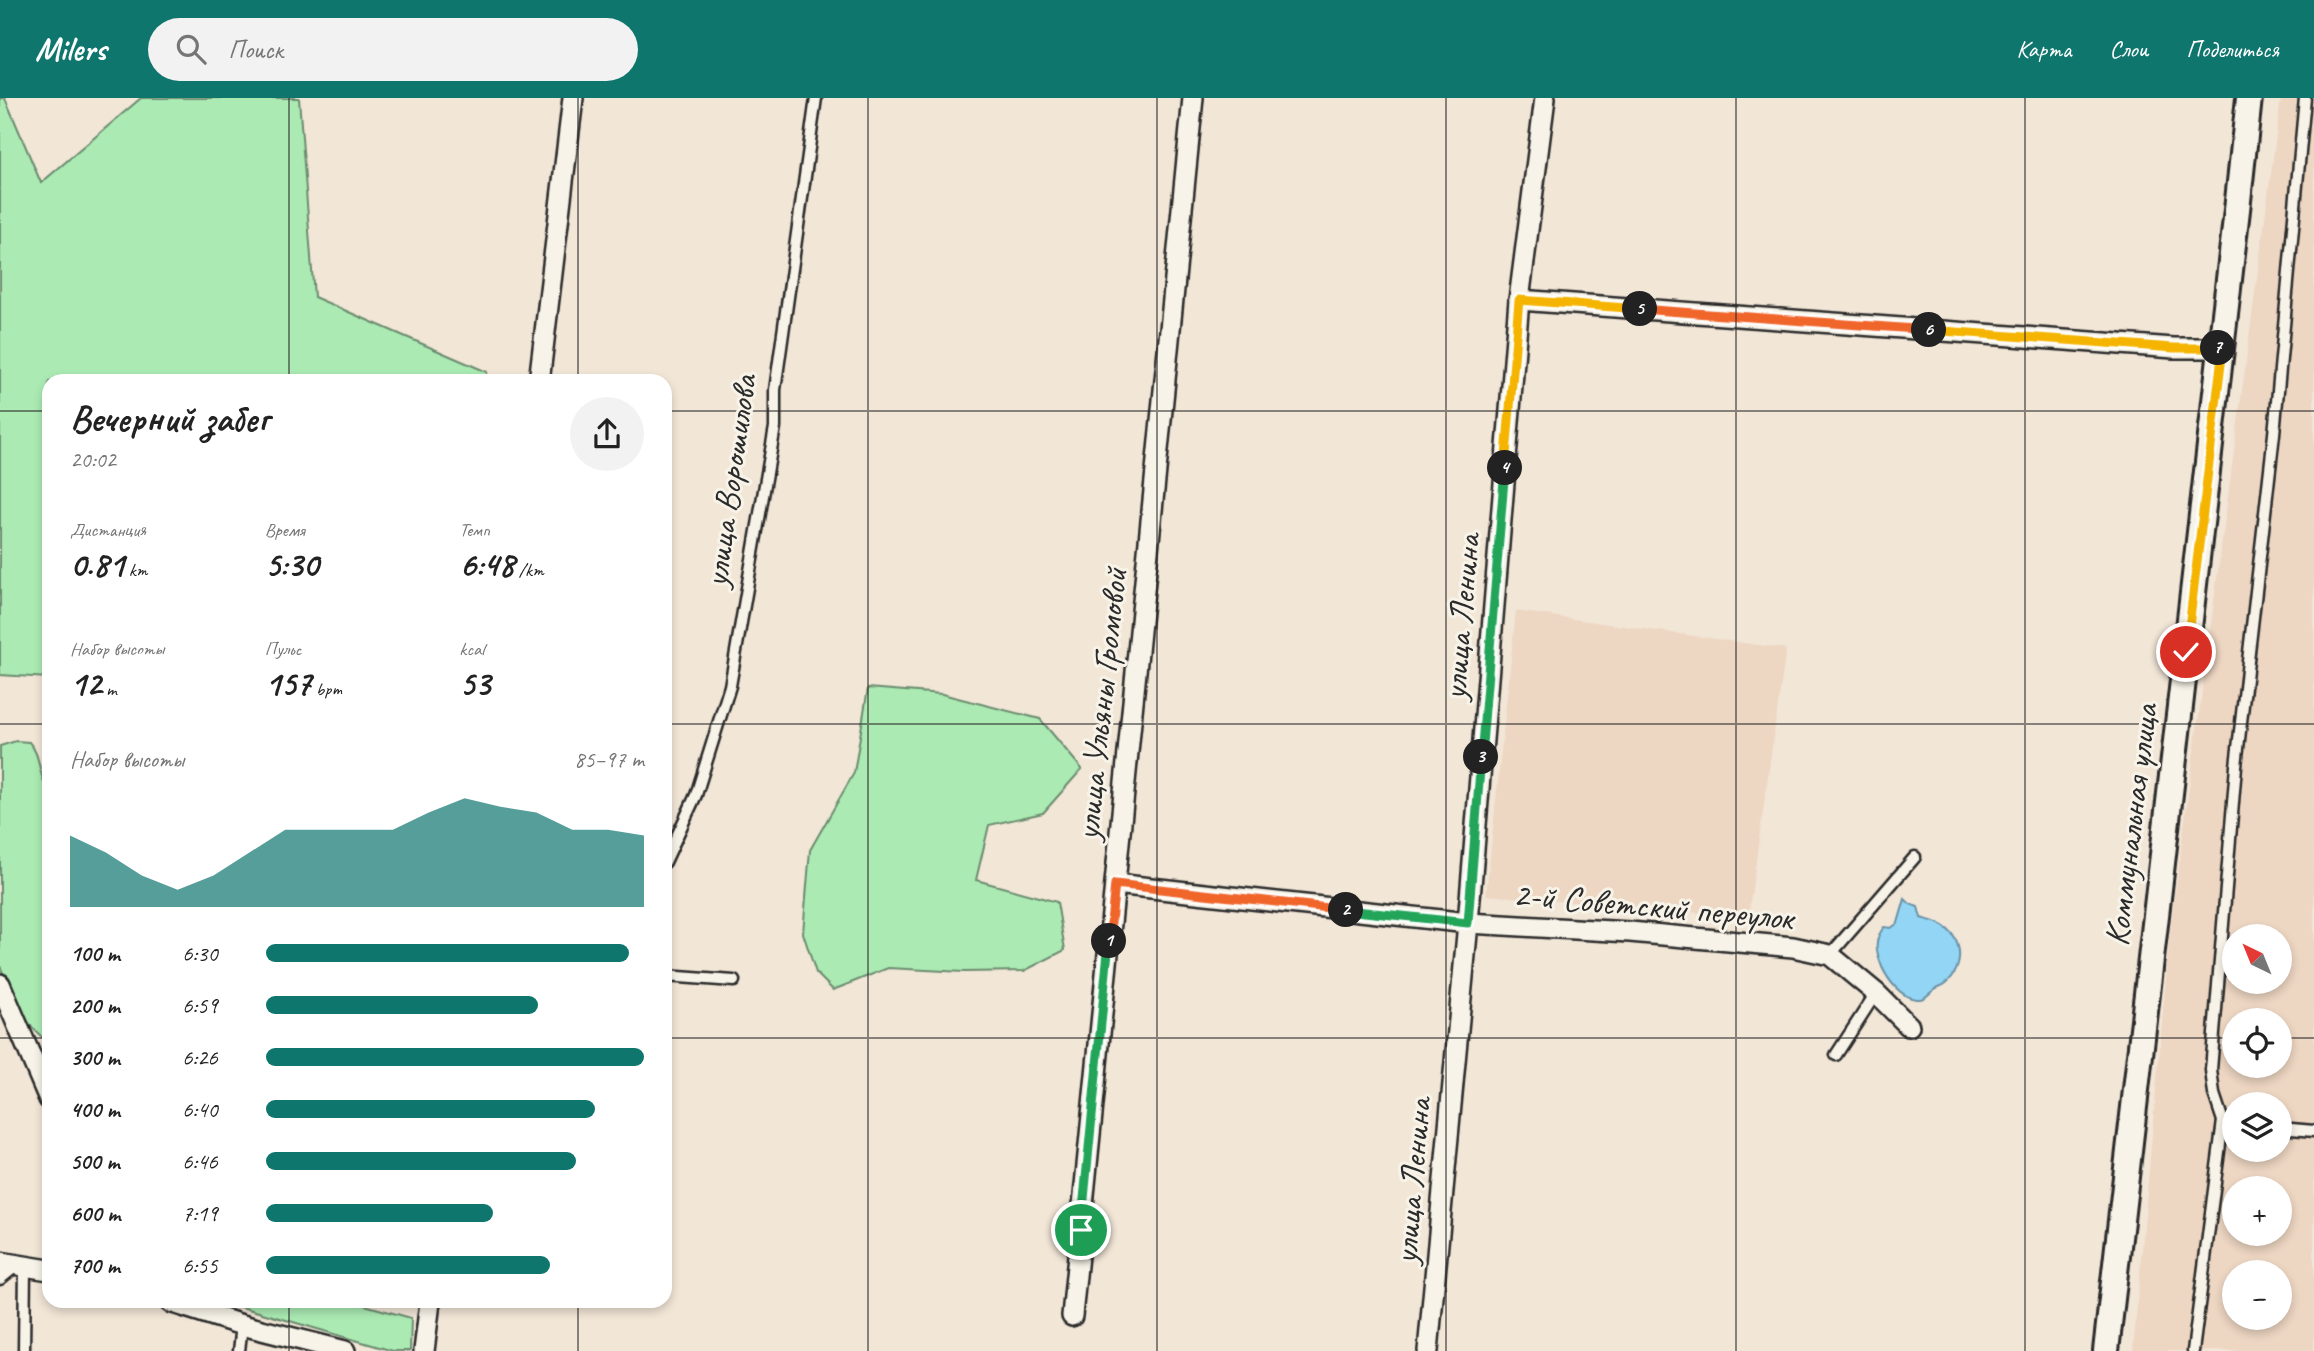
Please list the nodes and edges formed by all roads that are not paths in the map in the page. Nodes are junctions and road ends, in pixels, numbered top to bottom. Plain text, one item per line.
1 (573, 98) edge
2 (816, 98) edge
3 (1193, 98) edge
4 (1545, 98) edge
5 (2249, 98) edge
6 (2305, 98) edge
7 (1519, 300) junction
8 (2223, 348) junction
9 (540, 374) edge
10 (672, 847) edge
11 (1915, 857) dead end
12 (1115, 884) junction
13 (1468, 923) junction
14 (1830, 955) junction
15 (672, 976) edge
16 (734, 981) dead end
17 (0, 984) edge
18 (1876, 993) junction
19 (1909, 1026) dead end
20 (1836, 1055) dead end
21 (42, 1083) edge
22 (2222, 1118) edge
23 (2222, 1129) edge
24 (2292, 1129) edge
25 (2312, 1131) edge
26 (14, 1265) edge
27 (42, 1269) edge
28 (0, 1279) edge
29 (189, 1308) edge
30 (429, 1308) edge
31 (1072, 1316) dead end
32 (242, 1325) junction
33 (24, 1351) edge
34 (239, 1351) edge
35 (345, 1351) edge
36 (424, 1351) edge
37 (1428, 1351) edge
38 (2106, 1351) edge
39 (2193, 1351) edge

1 - 9 street
2 - 10 lane, улица Ворошилова
3 - 12 street, улица Ульяны Громовой
4 - 7 street, улица Ленина
5 - 8 street, Коммунальная улица
6 - 22 lane
7 - 8 street
7 - 13 street, улица Ленина
8 - 38 street, Коммунальная улица
11 - 14 lane
12 - 13 street, 2-й Советский переулок
12 - 31 street, улица Ульяны Громовой
13 - 14 street, 2-й Советский переулок
13 - 37 street, улица Ленина
14 - 18 street, 2-й Советский переулок
15 - 16 lane
17 - 21 street
18 - 19 street, 2-й Советский переулок
18 - 20 lane
23 - 39 lane
24 - 25 lane
26 - 27 street
26 - 28 lane
26 - 33 lane
29 - 32 street
30 - 36 street
32 - 34 lane
32 - 35 street

